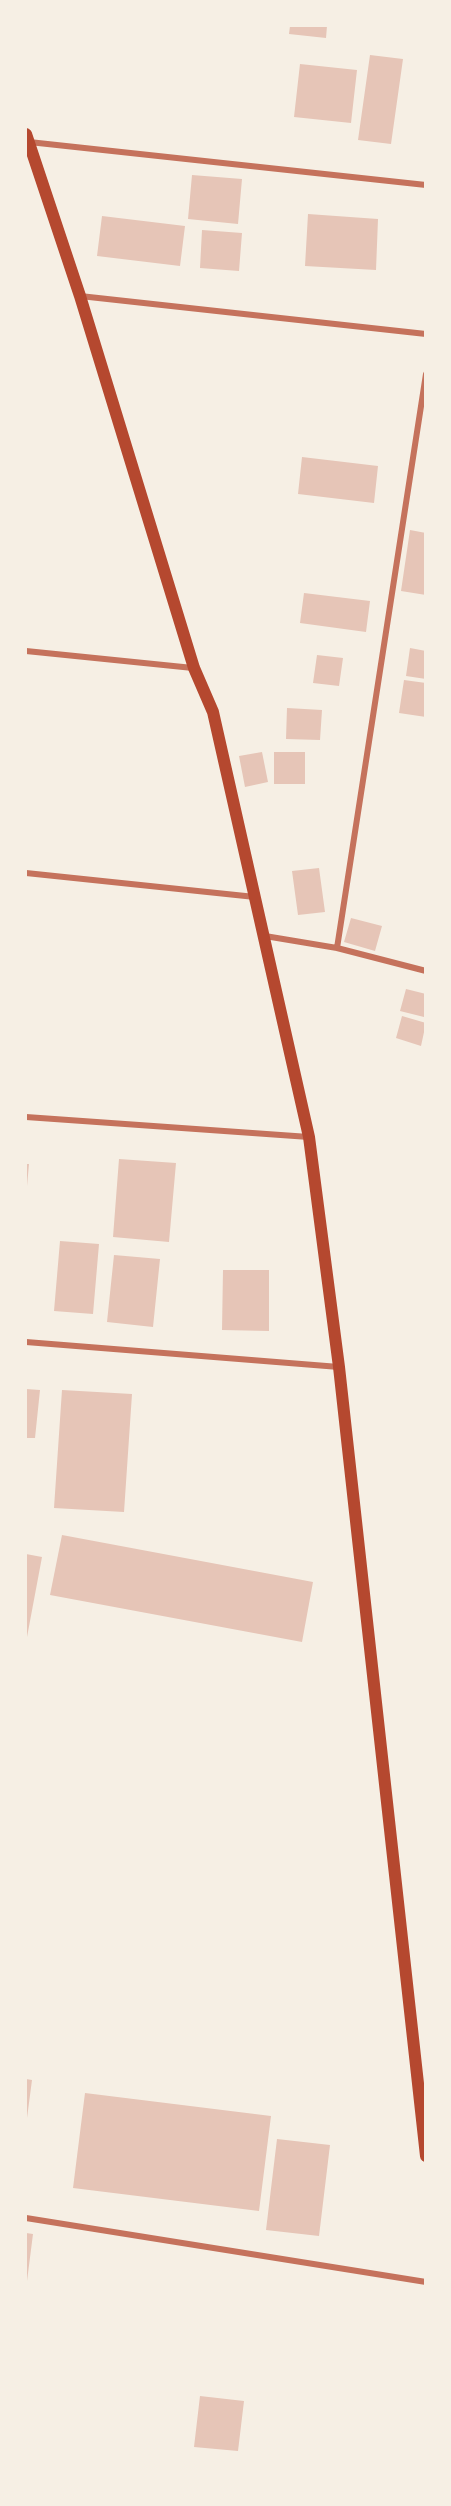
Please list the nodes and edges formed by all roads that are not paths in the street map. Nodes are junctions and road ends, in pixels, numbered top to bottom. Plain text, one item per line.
1 (26, 140) edge
2 (426, 185) edge
3 (80, 296) junction
4 (426, 334) edge
5 (426, 374) edge
6 (26, 651) edge
7 (194, 668) junction
8 (26, 873) edge
9 (256, 897) junction
10 (265, 936) junction
11 (337, 948) junction
12 (426, 971) edge
13 (26, 1117) edge
14 (309, 1137) junction
15 (26, 1342) edge
16 (339, 1367) junction
17 (426, 2156) edge
18 (26, 2218) edge
19 (426, 2282) edge

1 - 2 street
1 - 3 main road
3 - 4 street
3 - 7 main road
5 - 11 street
6 - 7 street
7 - 9 main road
8 - 9 street
9 - 10 main road
10 - 11 street
10 - 14 main road
11 - 12 street
13 - 14 street
14 - 16 main road
15 - 16 street
16 - 17 main road
18 - 19 street

